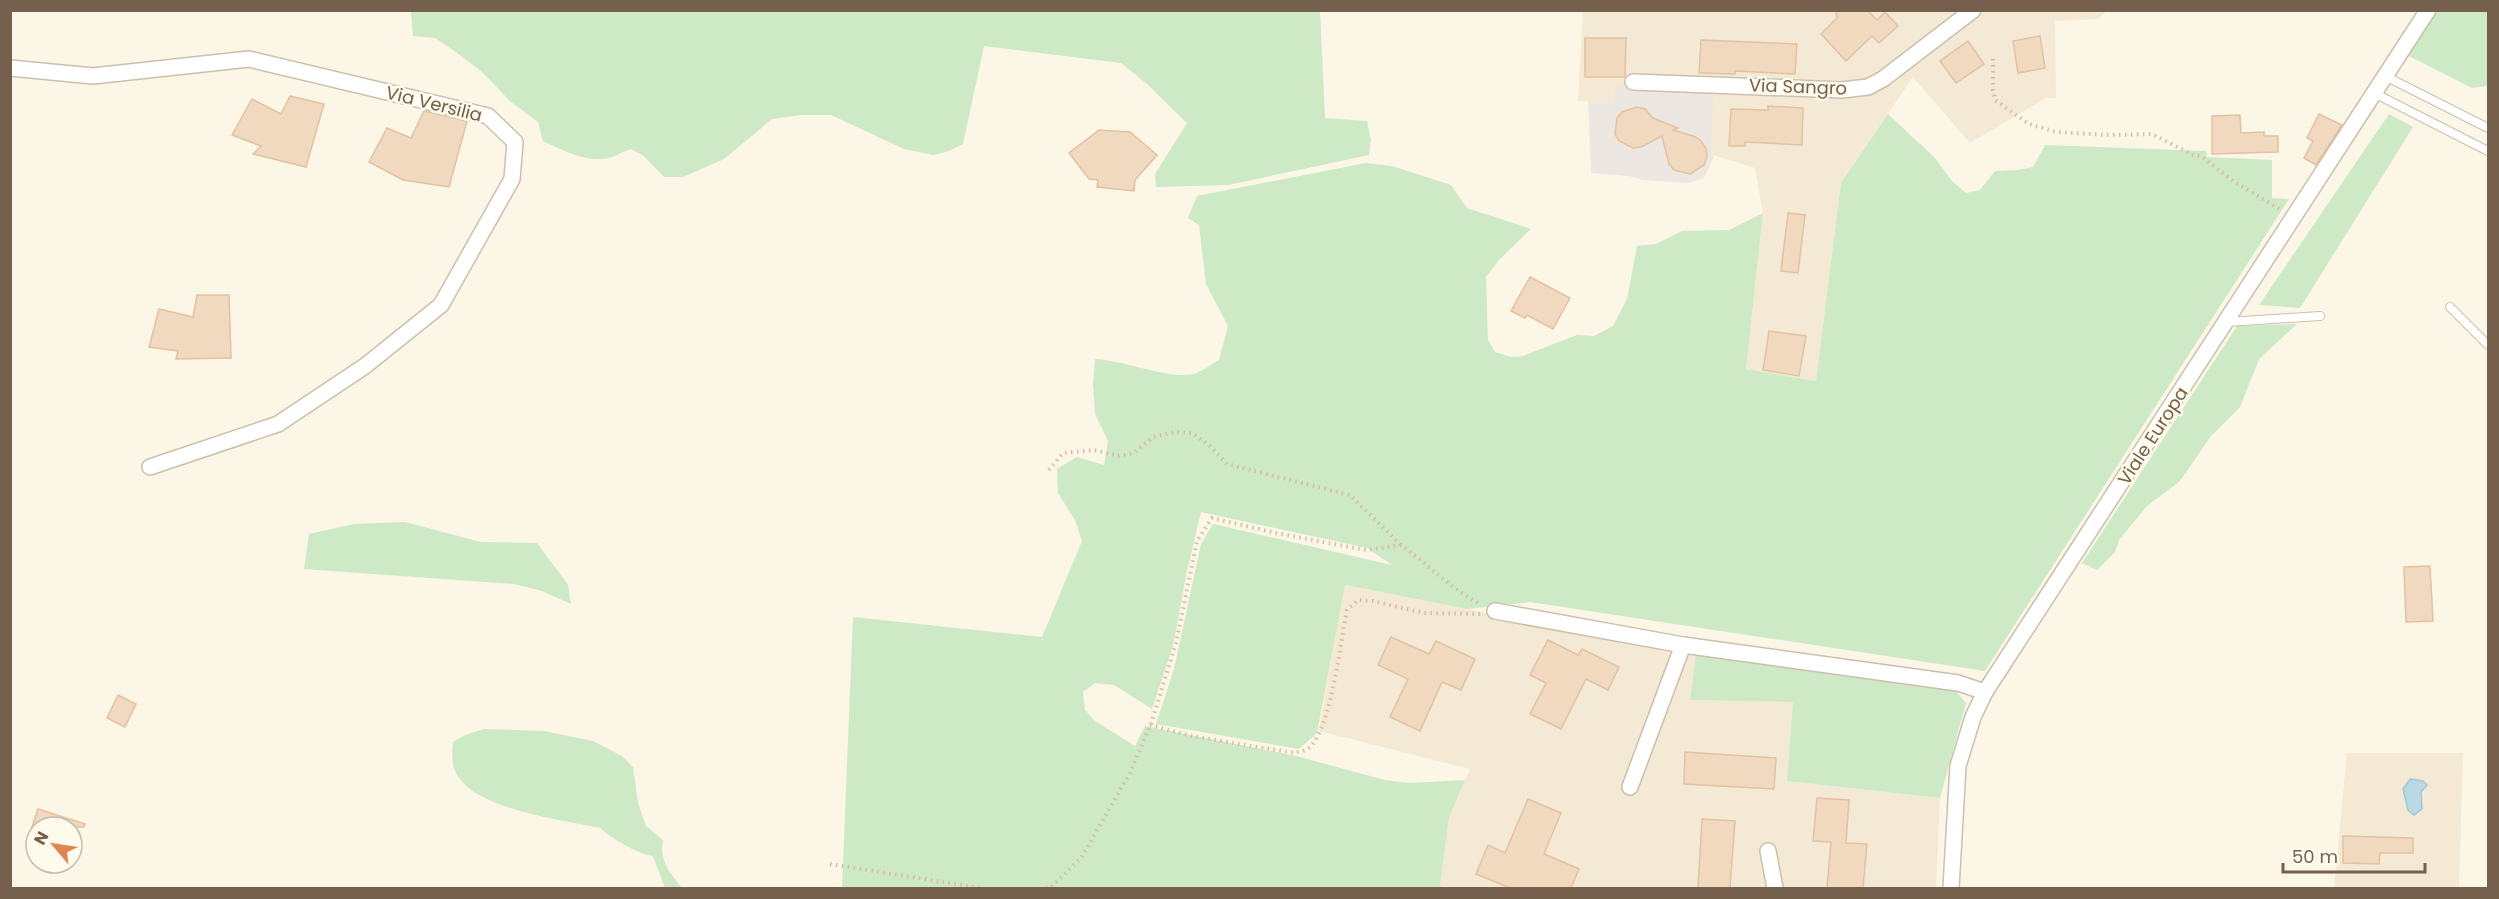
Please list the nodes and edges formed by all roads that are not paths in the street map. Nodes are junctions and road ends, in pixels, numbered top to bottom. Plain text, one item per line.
1 (1973, 10) edge
2 (2423, 15) edge
3 (10, 68) edge
4 (2387, 77) junction
5 (1633, 82) dead end
6 (2376, 94) junction
7 (2488, 128) edge
8 (2488, 151) edge
9 (2450, 307) dead end
10 (2320, 316) dead end
11 (2227, 322) junction
12 (2488, 345) edge
13 (150, 466) dead end
14 (1495, 611) road end
15 (1683, 645) junction
16 (1985, 692) junction
17 (1630, 787) dead end
18 (1768, 851) dead end
19 (1775, 888) edge
20 (1952, 888) edge

1 - 5 street, Via Sangro
2 - 4 street, Viale Europa
3 - 13 street, Via Versilia
4 - 6 street, Viale Europa
4 - 7 lane
6 - 8 lane
6 - 11 street, Viale Europa
9 - 12 lane
10 - 11 lane
11 - 16 street, Viale Europa
14 - 15 street
15 - 16 street
15 - 17 street
16 - 20 street, Viale Europa
18 - 19 street

